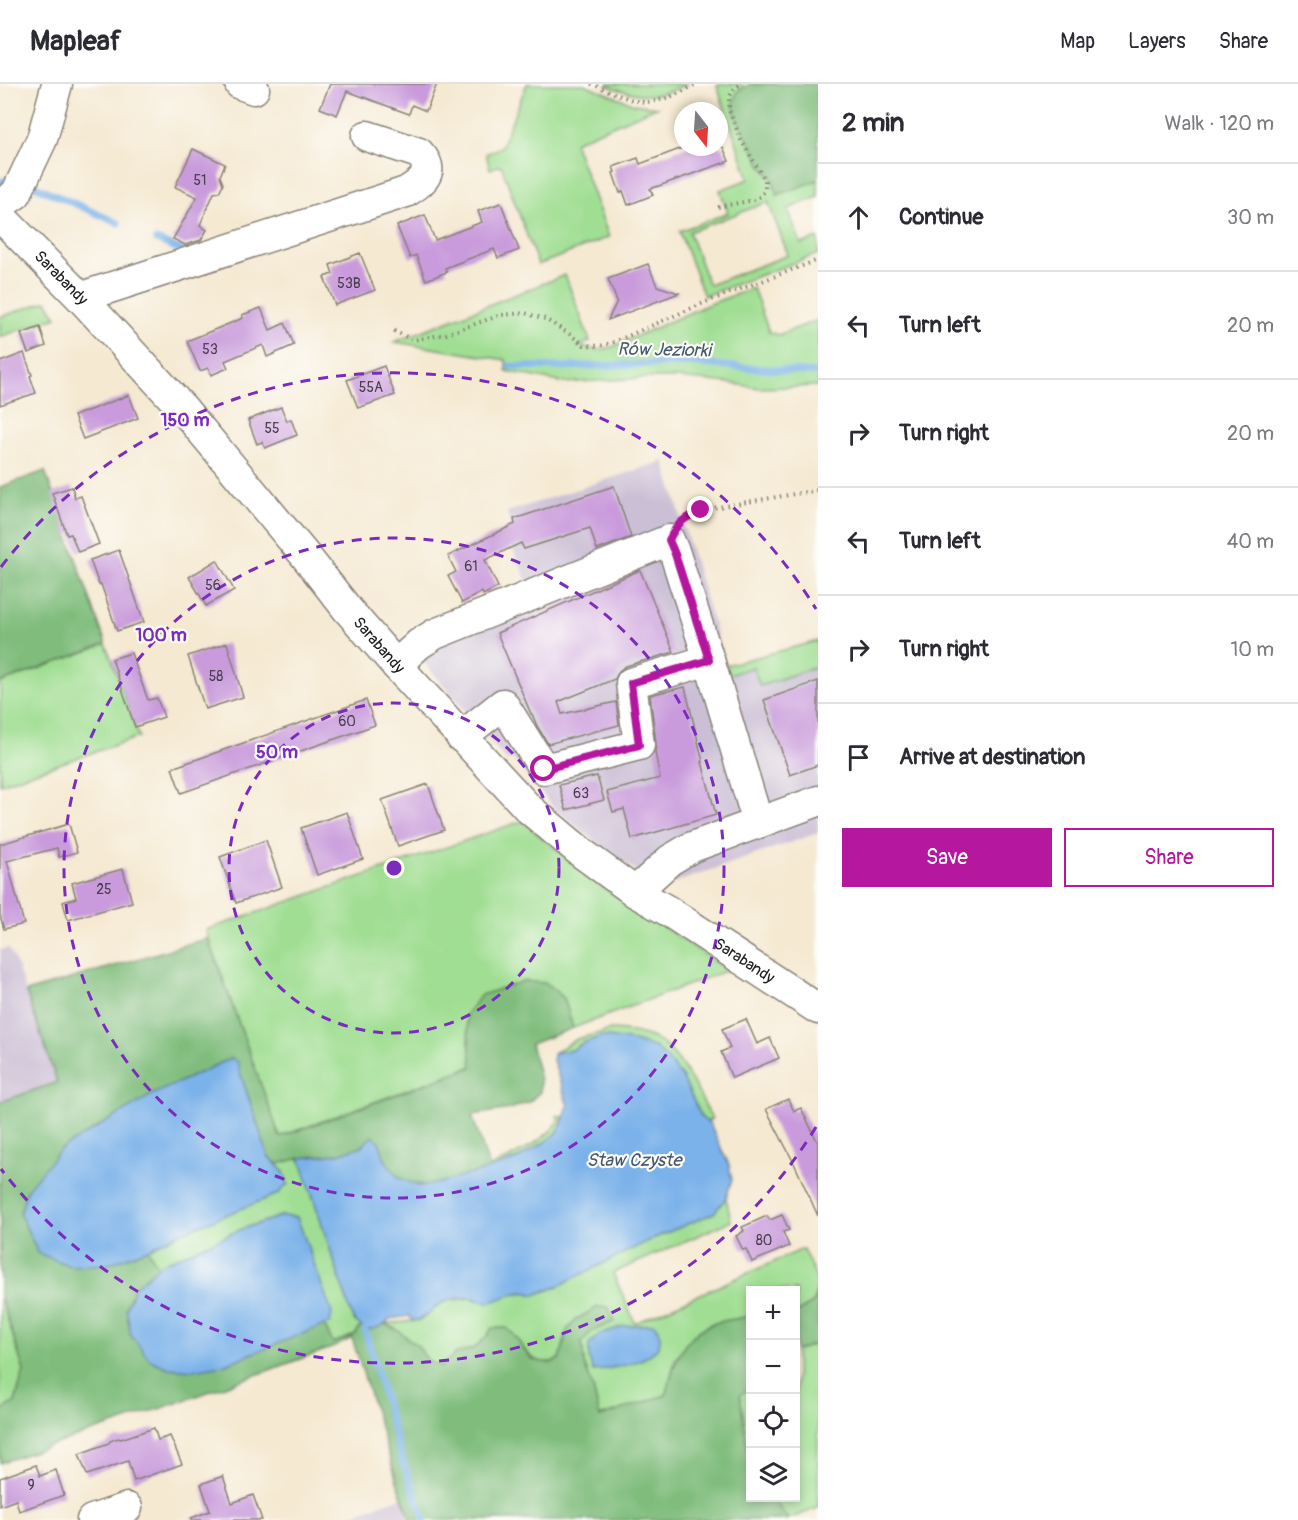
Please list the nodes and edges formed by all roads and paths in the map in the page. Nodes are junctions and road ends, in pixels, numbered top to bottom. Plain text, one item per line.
1 (57, 84) edge
2 (591, 84) edge
3 (696, 84) edge
4 (741, 84) edge
5 (367, 135) dead end
6 (0, 205) edge
7 (718, 207) dead end
8 (0, 216) edge
9 (818, 260) edge
10 (82, 300) junction
11 (394, 331) dead end
12 (818, 490) edge
13 (669, 540) junction
14 (709, 660) junction
15 (396, 665) junction
16 (461, 737) junction
17 (535, 754) junction
18 (502, 781) junction
19 (818, 801) edge
20 (758, 823) junction
21 (635, 891) junction
22 (818, 1009) edge
23 (127, 1508) dead end
24 (92, 1520) edge

1 - 6 street
2 - 3 path
4 - 7 path
5 - 10 street
8 - 10 street, Sarabandy
9 - 11 path
10 - 15 street, Sarabandy
12 - 13 path
13 - 14 street
13 - 15 street
14 - 17 street
14 - 20 street
15 - 16 street, Sarabandy
16 - 17 street
16 - 18 street, Sarabandy
17 - 18 street
18 - 21 street, Sarabandy
19 - 20 street
20 - 21 street
21 - 22 street, Sarabandy
23 - 24 street

